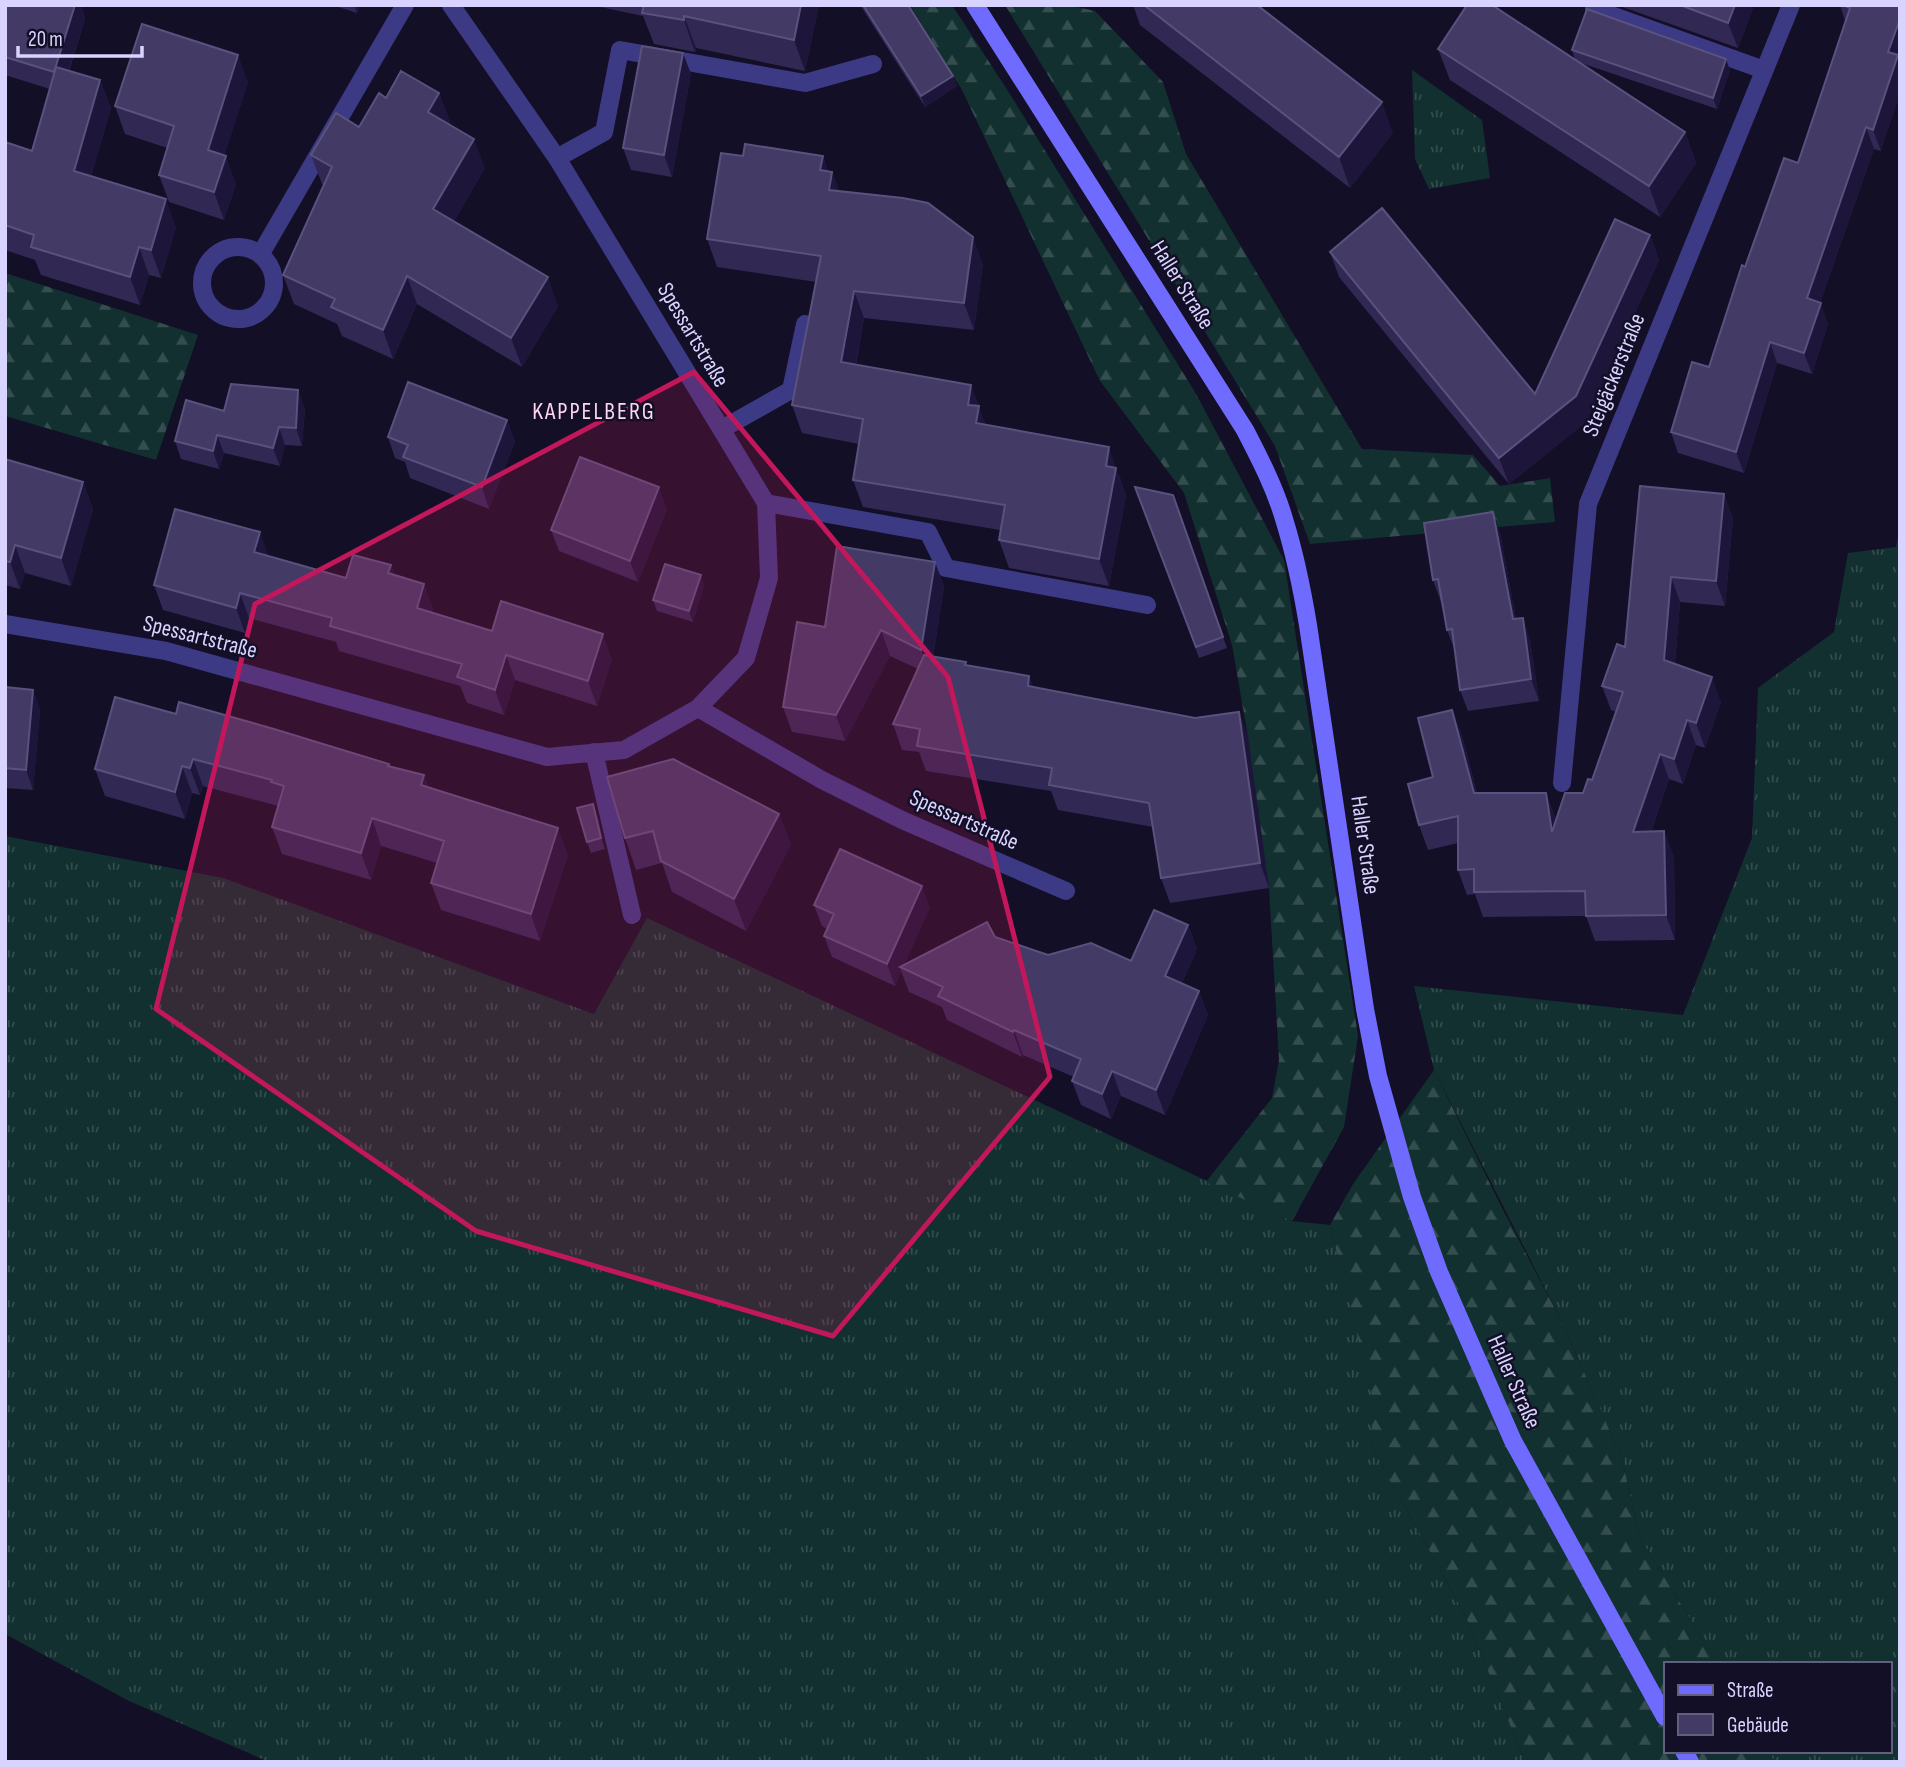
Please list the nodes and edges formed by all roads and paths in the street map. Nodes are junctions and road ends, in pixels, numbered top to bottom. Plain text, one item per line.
1 (405, 5) edge
2 (451, 5) edge
3 (975, 5) edge
4 (1791, 5) edge
5 (1594, 9) edge
6 (873, 64) dead end
7 (1764, 70) junction
8 (557, 158) junction
9 (260, 255) junction
10 (806, 324) edge
11 (722, 429) junction
12 (766, 503) junction
13 (1147, 605) dead end
14 (5, 624) edge
15 (698, 708) junction
16 (594, 752) junction
17 (1562, 783) dead end
18 (1066, 891) dead end
19 (632, 915) dead end
20 (1664, 1715) edge

1 - 9 street
2 - 8 street, Spessartstraße
3 - 20 main road, Haller Straße
4 - 7 street, Steigäckerstraße
5 - 7 street
6 - 8 street
7 - 17 street, Steigäckerstraße
8 - 11 street, Spessartstraße
9 - 9 street
10 - 11 street
11 - 12 street, Spessartstraße
12 - 13 street
12 - 15 street, Spessartstraße
14 - 16 street, Spessartstraße
15 - 16 street, Spessartstraße
15 - 18 street, Spessartstraße
16 - 19 street

